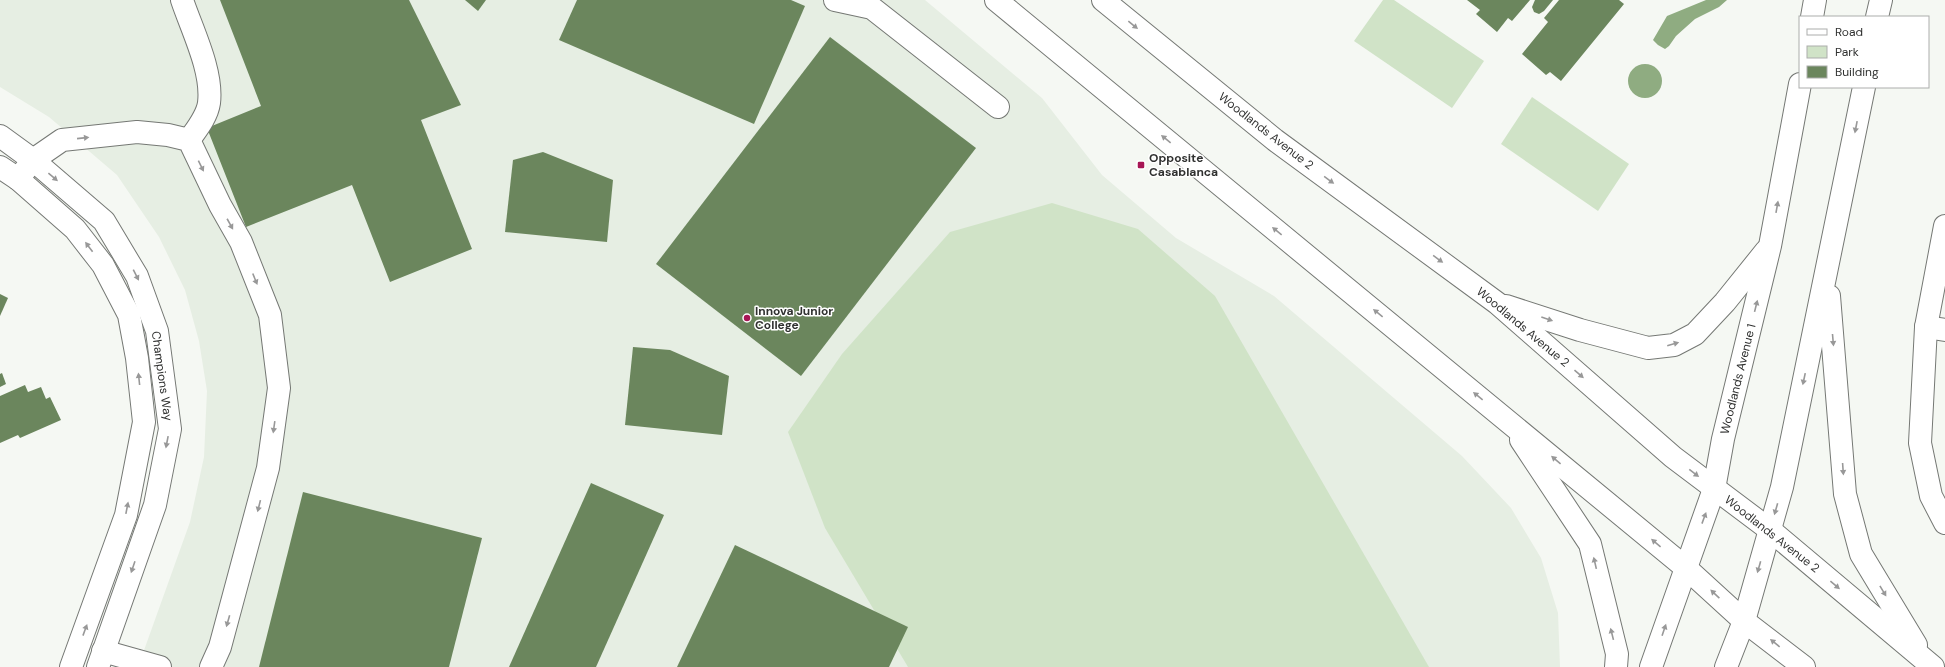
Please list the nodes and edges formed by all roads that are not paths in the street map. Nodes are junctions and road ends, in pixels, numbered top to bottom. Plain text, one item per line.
1 (182, 0) edge
2 (835, 0) edge
3 (996, 0) edge
4 (1103, 0) edge
5 (1815, 0) edge
6 (1881, 0) edge
7 (1812, 16) edge
8 (1877, 16) edge
9 (1799, 88) edge
10 (1864, 88) edge
11 (998, 107) dead end
12 (0, 136) edge
13 (188, 140) junction
14 (33, 160) junction
15 (0, 167) edge
16 (18, 179) junction
17 (1945, 226) edge
18 (1770, 246) junction
19 (1942, 260) edge
20 (1827, 273) junction
21 (1497, 303) junction
22 (1936, 329) edge
23 (1508, 421) junction
24 (1714, 489) junction
25 (1945, 523) edge
26 (1770, 530) junction
27 (1686, 568) junction
28 (1744, 621) junction
29 (101, 659) edge
30 (1929, 664) edge
31 (71, 667) edge
32 (160, 667) edge
33 (211, 667) edge
34 (1616, 667) edge
35 (1651, 667) edge
36 (1726, 667) edge
37 (1804, 667) edge

1 - 13 main road
2 - 11 main road
23 -> 3 main road
4 -> 21 main road, Woodlands Avenue 2
5 - 7 main road
6 - 8 main road
18 -> 9 main road, Woodlands Avenue 1
10 -> 20 main road
12 - 14 main road, Champions Way
14 -> 13 main road
13 -> 33 main road
14 - 16 main road
14 -> 29 main road, Champions Way
15 - 16 main road, Champions Way
31 -> 16 main road, Champions Way
17 - 19 main road
21 -> 18 main road
24 -> 18 main road, Woodlands Avenue 1
19 - 22 main road
20 -> 26 main road
20 -> 30 main road
21 -> 24 main road, Woodlands Avenue 2
22 - 25 main road
27 -> 23 main road
34 -> 23 main road
24 - 26 main road, Woodlands Avenue 2
27 -> 24 main road, Woodlands Avenue 1
26 -> 28 main road
26 -> 30 main road, Woodlands Avenue 2
28 -> 27 main road
35 -> 27 main road, Woodlands Avenue 1
28 - 36 main road
37 -> 28 main road
29 - 32 main road

